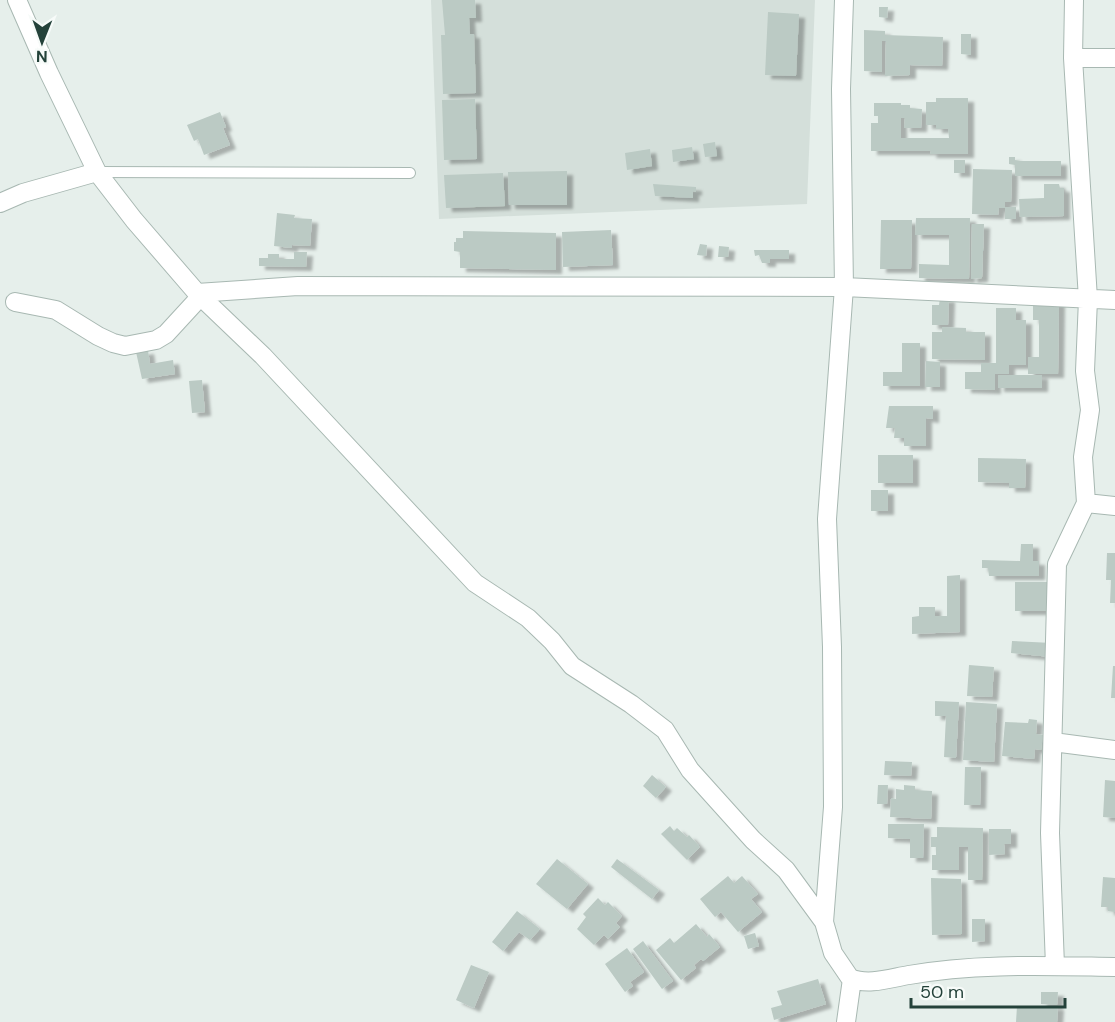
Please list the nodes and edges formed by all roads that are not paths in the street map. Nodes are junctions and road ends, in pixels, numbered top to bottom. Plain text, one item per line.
1 (17, 0) edge
2 (844, 0) edge
3 (1074, 0) edge
4 (1073, 58) junction
5 (1115, 58) edge
6 (98, 172) junction
7 (410, 173) dead end
8 (0, 204) edge
9 (844, 287) junction
10 (197, 293) junction
11 (1088, 299) junction
12 (1115, 300) edge
13 (15, 303) dead end
14 (1086, 503) junction
15 (1115, 506) edge
16 (1053, 742) junction
17 (1115, 750) edge
18 (824, 922) junction
19 (1055, 966) junction
20 (1115, 967) edge
21 (852, 980) junction
22 (846, 1022) edge

1 - 6 street
2 - 9 street
3 - 4 street
4 - 5 street
4 - 11 street
6 - 7 lane
6 - 8 street
6 - 10 street
9 - 10 street
9 - 11 street
9 - 18 street
10 - 13 street
10 - 18 street
11 - 12 street
11 - 14 street
14 - 15 street
14 - 16 street
16 - 17 street
16 - 19 street
18 - 21 street
19 - 20 street
19 - 21 street
21 - 22 street

